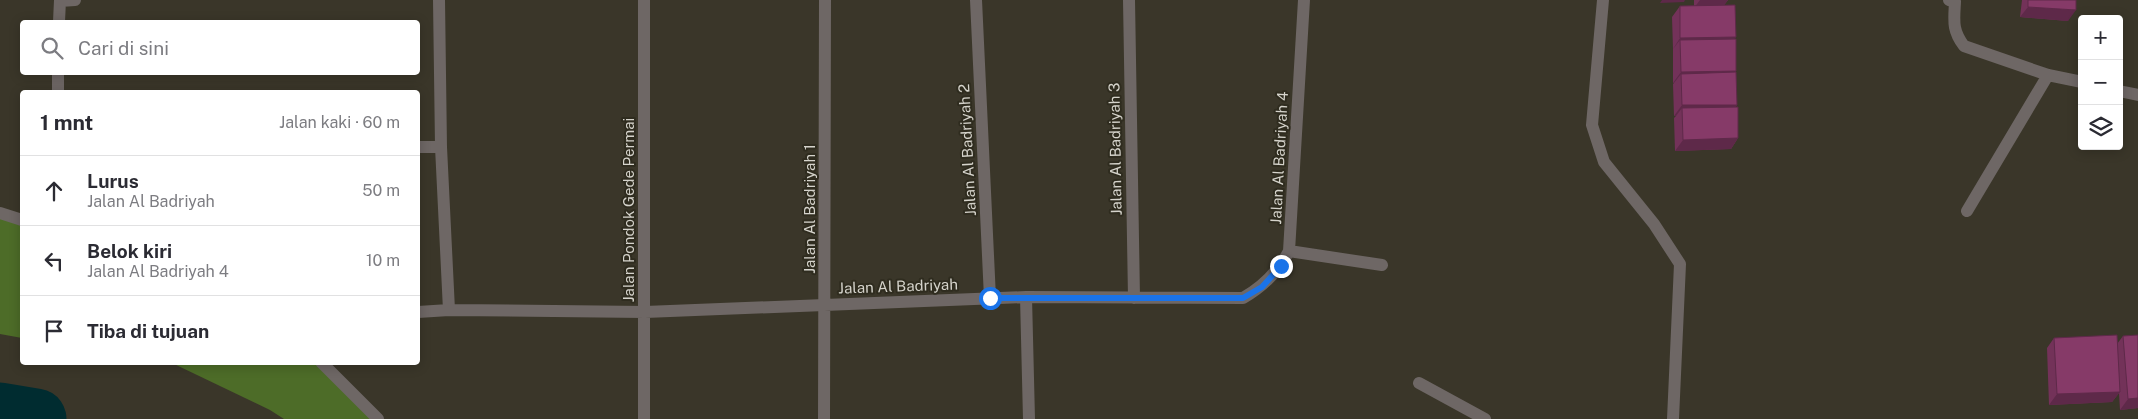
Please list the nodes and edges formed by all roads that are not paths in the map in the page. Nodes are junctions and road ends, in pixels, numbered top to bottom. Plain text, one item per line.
1 (60, 0) edge
2 (75, 0) edge
3 (439, 0) edge
4 (644, 0) edge
5 (825, 0) edge
6 (976, 0) edge
7 (1129, 0) edge
8 (1304, 0) edge
9 (1603, 0) edge
10 (1949, 0) edge
11 (59, 20) edge
12 (58, 75) edge
13 (2048, 75) junction
14 (2078, 81) edge
15 (58, 90) edge
16 (2123, 92) edge
17 (2138, 95) edge
18 (420, 147) edge
19 (441, 147) junction
20 (1968, 211) dead end
21 (0, 213) edge
22 (20, 219) edge
23 (1290, 251) junction
24 (1382, 264) dead end
25 (1026, 297) junction
26 (990, 298) junction
27 (1134, 298) junction
28 (825, 305) junction
29 (449, 310) junction
30 (420, 312) edge
31 (645, 312) junction
32 (324, 365) edge
33 (1419, 383) dead end
34 (378, 419) edge
35 (644, 419) edge
36 (824, 419) edge
37 (1029, 419) edge
38 (1485, 419) edge
39 (1673, 419) edge

1 - 2 street
1 - 11 street
3 - 19 street
4 - 31 street, Jalan Pondok Gede Permai
5 - 28 street, Jalan Al Badriyah 1
6 - 26 street, Jalan Al Badriyah 2
7 - 27 street, Jalan Al Badriyah 3
8 - 23 street, Jalan Al Badriyah 4
9 - 39 street
10 - 13 street
12 - 15 street
13 - 14 street
13 - 20 street
16 - 17 street
18 - 19 street
19 - 29 street
21 - 22 street
23 - 24 street
23 - 27 street, Jalan Al Badriyah
25 - 26 street, Jalan Al Badriyah
25 - 27 street, Jalan Al Badriyah
25 - 37 street
26 - 28 street, Jalan Al Badriyah
28 - 31 street, Jalan Al Badriyah
28 - 36 street, Jalan Al Badriyah 1
29 - 30 street, Jalan Al Badriyah
29 - 31 street, Jalan Al Badriyah
31 - 35 street, Jalan Pondok Gede Permai
32 - 34 street
33 - 38 street

